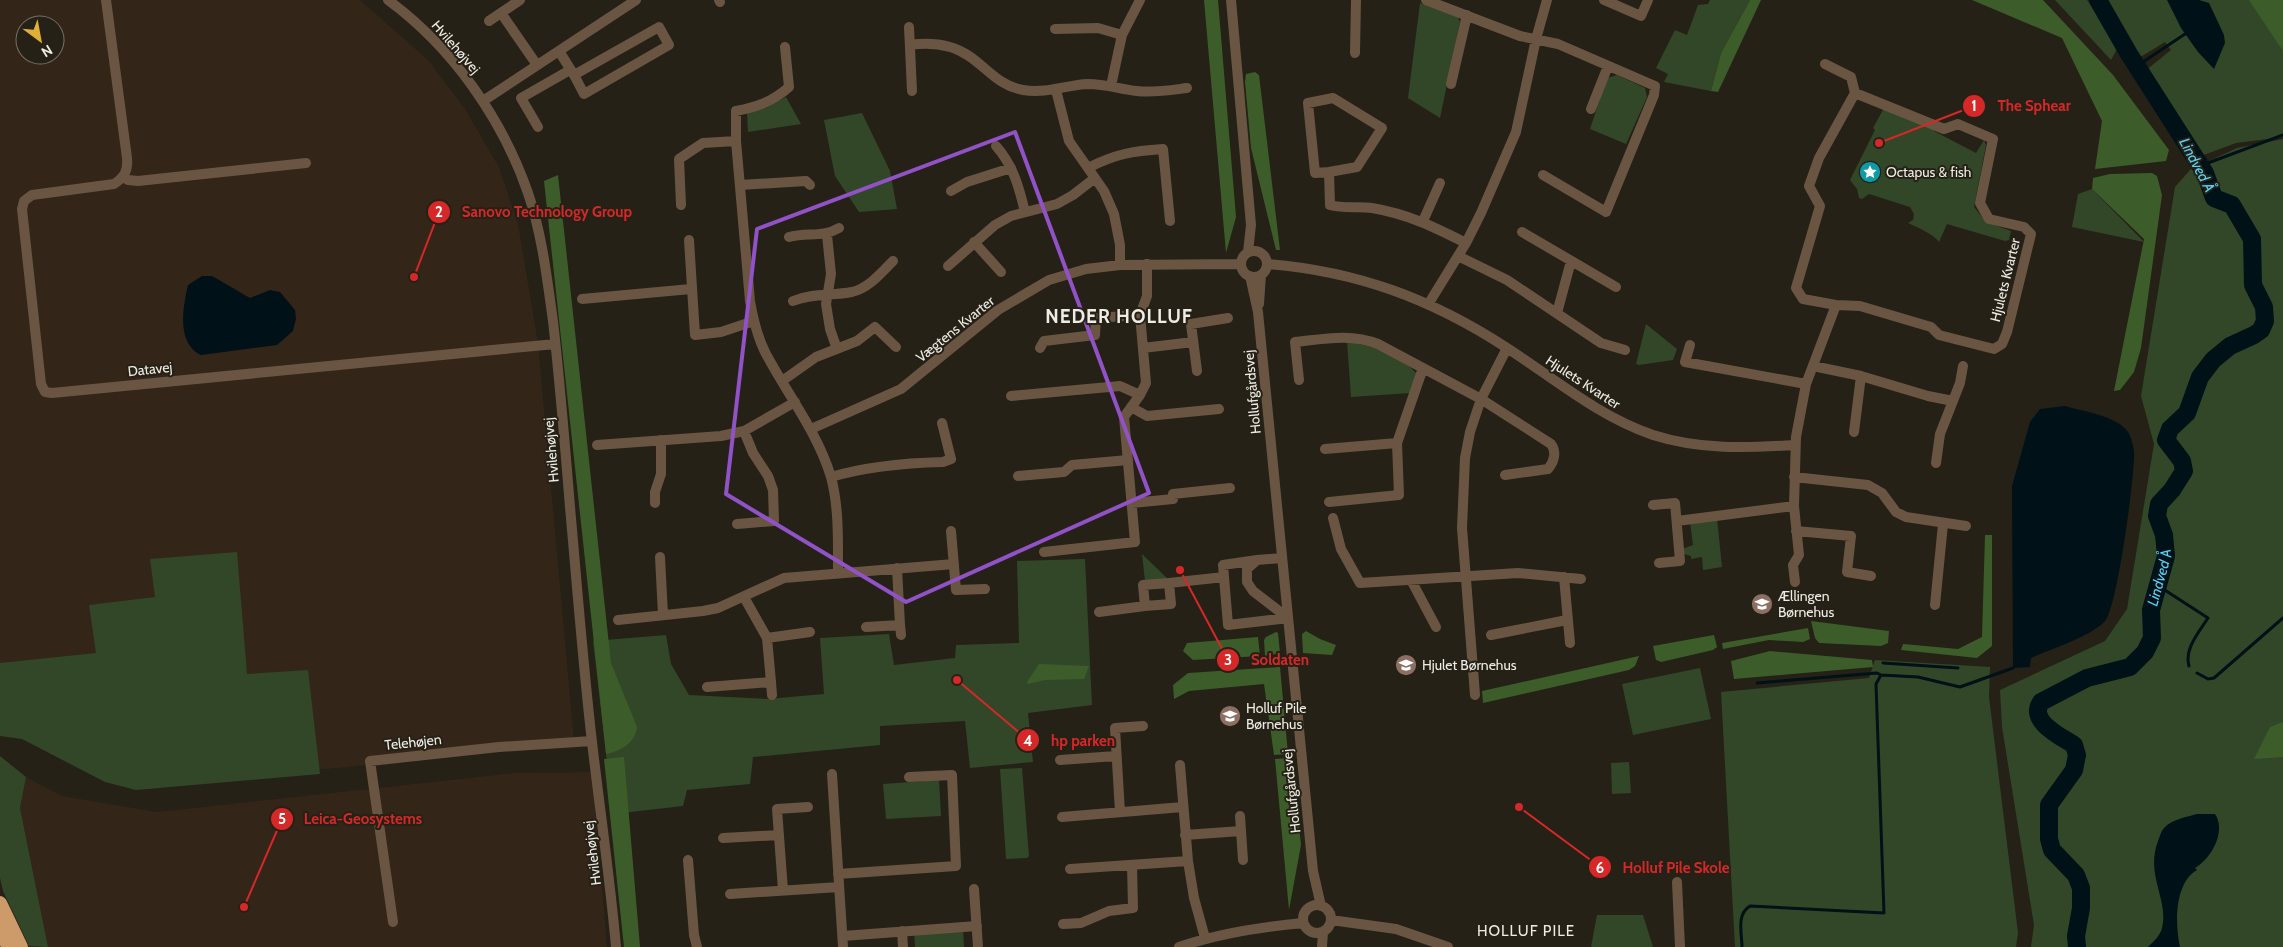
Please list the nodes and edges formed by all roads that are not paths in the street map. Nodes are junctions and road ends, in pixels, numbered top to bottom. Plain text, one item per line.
1 (106, 0) edge
2 (388, 0) edge
3 (520, 0) edge
4 (636, 0) edge
5 (1140, 0) edge
6 (1231, 0) edge
7 (1356, 0) edge
8 (1426, 0) edge
9 (1547, 0) edge
10 (1604, 0) edge
11 (1648, 0) edge
12 (501, 13) junction
13 (1467, 15) junction
14 (489, 21) dead end
15 (909, 27) dead end
16 (1055, 29) dead end
17 (1122, 35) junction
18 (1536, 39) junction
19 (910, 45) junction
20 (785, 48) dead end
21 (559, 51) junction
22 (1355, 53) dead end
23 (1825, 64) dead end
24 (537, 65) junction
25 (1608, 66) junction
26 (572, 73) junction
27 (1451, 84) dead end
28 (1111, 86) junction
29 (1187, 88) dead end
30 (1056, 90) junction
31 (912, 91) dead end
32 (1855, 93) junction
33 (483, 101) junction
34 (1591, 109) dead end
35 (538, 127) dead end
36 (736, 141) junction
37 (996, 146) dead end
38 (306, 163) dead end
39 (1011, 168) junction
40 (1088, 168) junction
41 (1329, 172) junction
42 (1543, 175) dead end
43 (124, 177) junction
44 (1095, 178) junction
45 (1440, 183) dead end
46 (740, 185) junction
47 (810, 185) dead end
48 (951, 191) dead end
49 (681, 205) dead end
50 (1026, 212) junction
51 (1170, 221) dead end
52 (1423, 221) junction
53 (839, 228) dead end
54 (1522, 232) dead end
55 (826, 235) junction
56 (789, 237) dead end
57 (689, 240) dead end
58 (974, 242) junction
59 (1466, 243) junction
60 (1254, 252) junction
61 (1458, 256) junction
62 (893, 261) dead end
63 (1571, 261) junction
64 (1147, 264) junction
65 (1241, 264) junction
66 (1268, 264) junction
67 (1120, 265) junction
68 (948, 266) dead end
69 (1001, 272) dead end
70 (1262, 275) junction
71 (1250, 276) junction
72 (1616, 288) dead end
73 (691, 289) junction
74 (827, 294) junction
75 (582, 299) dead end
76 (793, 301) dead end
77 (1429, 303) junction
78 (1836, 305) junction
79 (1258, 312) junction
80 (1557, 313) junction
81 (1140, 315) junction
82 (1228, 318) dead end
83 (754, 321) junction
84 (1193, 342) junction
85 (555, 344) junction
86 (1690, 345) dead end
87 (896, 347) dead end
88 (837, 348) junction
89 (1040, 348) dead end
90 (1143, 348) junction
91 (1507, 348) junction
92 (1625, 350) dead end
93 (1813, 366) junction
94 (1963, 366) dead end
95 (1423, 368) junction
96 (1196, 371) dead end
97 (1862, 376) junction
98 (782, 380) junction
99 (1299, 380) dead end
100 (1806, 384) junction
101 (1140, 395) junction
102 (1011, 396) dead end
103 (1480, 399) junction
104 (1953, 401) junction
105 (795, 402) junction
106 (1131, 407) junction
107 (1219, 409) dead end
108 (942, 423) dead end
109 (811, 429) junction
110 (744, 431) junction
111 (1854, 432) dead end
112 (660, 440) junction
113 (1397, 443) junction
114 (597, 445) dead end
115 (1795, 445) junction
116 (1324, 449) dead end
117 (1128, 460) junction
118 (1936, 464) dead end
119 (1505, 475) dead end
120 (1018, 476) dead end
121 (830, 477) junction
122 (1794, 477) junction
123 (1230, 488) dead end
124 (1329, 502) dead end
125 (655, 503) dead end
126 (1132, 503) junction
127 (1653, 505) dead end
128 (1794, 506) junction
129 (1333, 518) dead end
130 (1677, 521) junction
131 (737, 524) dead end
132 (1942, 524) junction
133 (1966, 526) dead end
134 (951, 531) dead end
135 (1796, 531) junction
136 (1044, 552) dead end
137 (660, 557) dead end
138 (1282, 558) junction
139 (1257, 560) junction
140 (1660, 563) dead end
141 (954, 564) junction
142 (896, 568) junction
143 (838, 572) junction
144 (1871, 576) dead end
145 (1224, 577) junction
146 (1466, 577) junction
147 (1564, 577) junction
148 (1581, 579) dead end
149 (1411, 580) junction
150 (1796, 582) dead end
151 (1169, 583) junction
152 (985, 589) dead end
153 (744, 597) junction
154 (1935, 605) dead end
155 (1145, 606) junction
156 (1099, 612) dead end
157 (663, 615) junction
158 (1288, 618) junction
159 (618, 620) dead end
160 (1567, 620) junction
161 (866, 627) dead end
162 (1436, 627) dead end
163 (810, 632) dead end
164 (1491, 635) dead end
165 (767, 638) junction
166 (1570, 643) dead end
167 (771, 682) junction
168 (707, 686) dead end
169 (772, 695) dead end
170 (1475, 695) dead end
171 (1143, 726) dead end
172 (592, 741) junction
173 (1116, 756) junction
174 (1060, 760) dead end
175 (1180, 764) dead end
176 (832, 774) dead end
177 (908, 777) dead end
178 (808, 807) dead end
179 (1183, 808) junction
180 (1120, 812) junction
181 (1240, 816) dead end
182 (1062, 817) dead end
183 (1241, 831) junction
184 (779, 834) junction
185 (1185, 835) junction
186 (722, 838) dead end
187 (688, 860) dead end
188 (1243, 860) dead end
189 (1188, 861) junction
190 (1132, 865) junction
191 (1070, 870) dead end
192 (838, 874) junction
193 (1677, 882) dead end
194 (839, 886) junction
195 (783, 890) junction
196 (974, 890) dead end
197 (730, 894) dead end
198 (0, 902) edge
199 (1316, 906) junction
200 (1331, 920) junction
201 (0, 922) edge
202 (393, 922) dead end
203 (1303, 923) junction
204 (1063, 924) dead end
205 (977, 926) junction
206 (902, 931) junction
207 (1318, 933) junction
208 (843, 936) junction
209 (1205, 938) junction
210 (8, 947) edge
211 (21, 947) edge
212 (616, 947) edge
213 (698, 947) edge
214 (843, 947) edge
215 (903, 947) edge
216 (978, 947) edge
217 (1179, 947) edge
218 (1318, 947) edge
219 (1322, 947) edge
220 (1448, 947) edge
221 (1680, 947) edge

1 - 43 street
2 - 33 street, Hvilehøjvej
3 - 12 street
4 - 21 street
5 - 17 street
6 - 60 street
7 - 22 street
8 - 13 street
9 - 18 street
10 - 11 street
12 - 14 street
12 - 24 street
13 - 18 street
13 - 27 street
15 - 19 street
16 - 17 street
17 - 28 street
18 - 25 street
18 - 59 street
19 - 30 street
19 - 31 street
20 - 36 street
21 - 24 street
21 - 26 street
23 - 32 street
24 - 33 street
25 - 34 street
25 - 42 street
26 - 26 street
26 - 35 street
28 - 29 street
28 - 30 street
30 - 40 street
32 - 78 street, Hjulets Kvarter
32 - 78 street, Hjulets Kvarter
33 - 85 street, Hvilehøjvej
36 - 46 street
36 - 49 street
37 - 39 street
38 - 43 street, Datavej
39 - 48 street
39 - 50 street
40 - 44 street
40 - 51 street
41 - 41 street
41 - 52 street
43 - 85 street, Datavej
44 - 50 street
44 - 67 street
45 - 52 street
46 - 47 street
46 - 83 street
50 - 58 street
52 - 59 street
53 - 55 street
54 - 63 street
55 - 56 street
55 - 74 street
57 - 73 street
58 - 68 street
58 - 69 street
59 - 61 street
60 - 65 street
60 - 66 street
61 - 77 street
61 - 80 street
62 - 74 street
63 - 72 street
63 - 80 street
64 - 65 street, Vægtens Kvarter
64 - 67 street, Vægtens Kvarter
64 - 81 street
65 - 71 street
66 - 70 street
66 - 77 street, Hjulets Kvarter
67 - 109 street, Vægtens Kvarter
70 - 71 street
70 - 79 street, Hollufgårdsvej
71 - 79 street, Hollufgårdsvej
73 - 75 street
73 - 83 street
74 - 76 street
74 - 88 street
77 - 91 street, Hjulets Kvarter
78 - 93 street
79 - 138 street, Hollufgårdsvej
80 - 92 street
81 - 89 street
81 - 90 street
82 - 84 street
83 - 98 street
84 - 90 street
84 - 96 street
85 - 172 street, Hvilehøjvej
86 - 100 street
87 - 88 street, Vægtens Kvarter
88 - 98 street, Vægtens Kvarter
90 - 101 street
91 - 103 street
91 - 115 street, Hjulets Kvarter
93 - 97 street
93 - 100 street
94 - 104 street
95 - 99 street
95 - 103 street
95 - 113 street
97 - 104 street
97 - 111 street
98 - 105 street
100 - 115 street
101 - 102 street
101 - 106 street
103 - 119 street
103 - 146 street
104 - 118 street
105 - 109 street
105 - 110 street
106 - 107 street
106 - 117 street
108 - 121 street
109 - 121 street
110 - 112 street
110 - 131 street
112 - 114 street
112 - 125 street
113 - 116 street
113 - 124 street
115 - 122 street
117 - 120 street
117 - 126 street
121 - 143 street
122 - 128 street
122 - 132 street
123 - 126 street
126 - 136 street
127 - 130 street
128 - 130 street
128 - 135 street
129 - 149 street
130 - 140 street
132 - 133 street
132 - 154 street
134 - 141 street
135 - 144 street
135 - 150 street
137 - 157 street
138 - 139 street
138 - 158 street, Hollufgårdsvej
139 - 145 street
139 - 158 street
141 - 142 street
141 - 152 street
142 - 143 street
142 - 161 street
143 - 153 street
145 - 151 street
145 - 158 street
146 - 147 street
146 - 149 street
146 - 170 street
147 - 148 street
147 - 160 street
149 - 162 street
151 - 155 street
151 - 155 street
153 - 157 street
153 - 165 street
155 - 156 street
157 - 159 street
158 - 199 street, Hollufgårdsvej
160 - 164 street
160 - 166 street
163 - 165 street
165 - 167 street
167 - 168 street
167 - 169 street
171 - 173 street
172 - 202 street, Telehøjen
172 - 212 street, Hvilehøjvej
173 - 174 street
173 - 180 street
175 - 179 street
176 - 192 street
177 - 192 street
178 - 184 street
179 - 180 street
179 - 185 street
180 - 182 street
181 - 183 street
183 - 185 street
183 - 188 street
184 - 186 street
184 - 195 street
185 - 189 street
187 - 213 street
189 - 190 street
189 - 209 street
190 - 191 street
190 - 204 street
192 - 194 street
193 - 221 street
194 - 195 street
194 - 208 street
195 - 197 street
196 - 205 street
198 - 211 highway
199 - 200 street
199 - 203 street
200 - 207 street
200 - 220 street
201 - 210 highway
203 - 207 street
203 - 209 street
205 - 206 street
205 - 216 street
206 - 208 street
206 - 215 street
207 - 218 street
207 - 219 street
208 - 214 street
209 - 217 street

